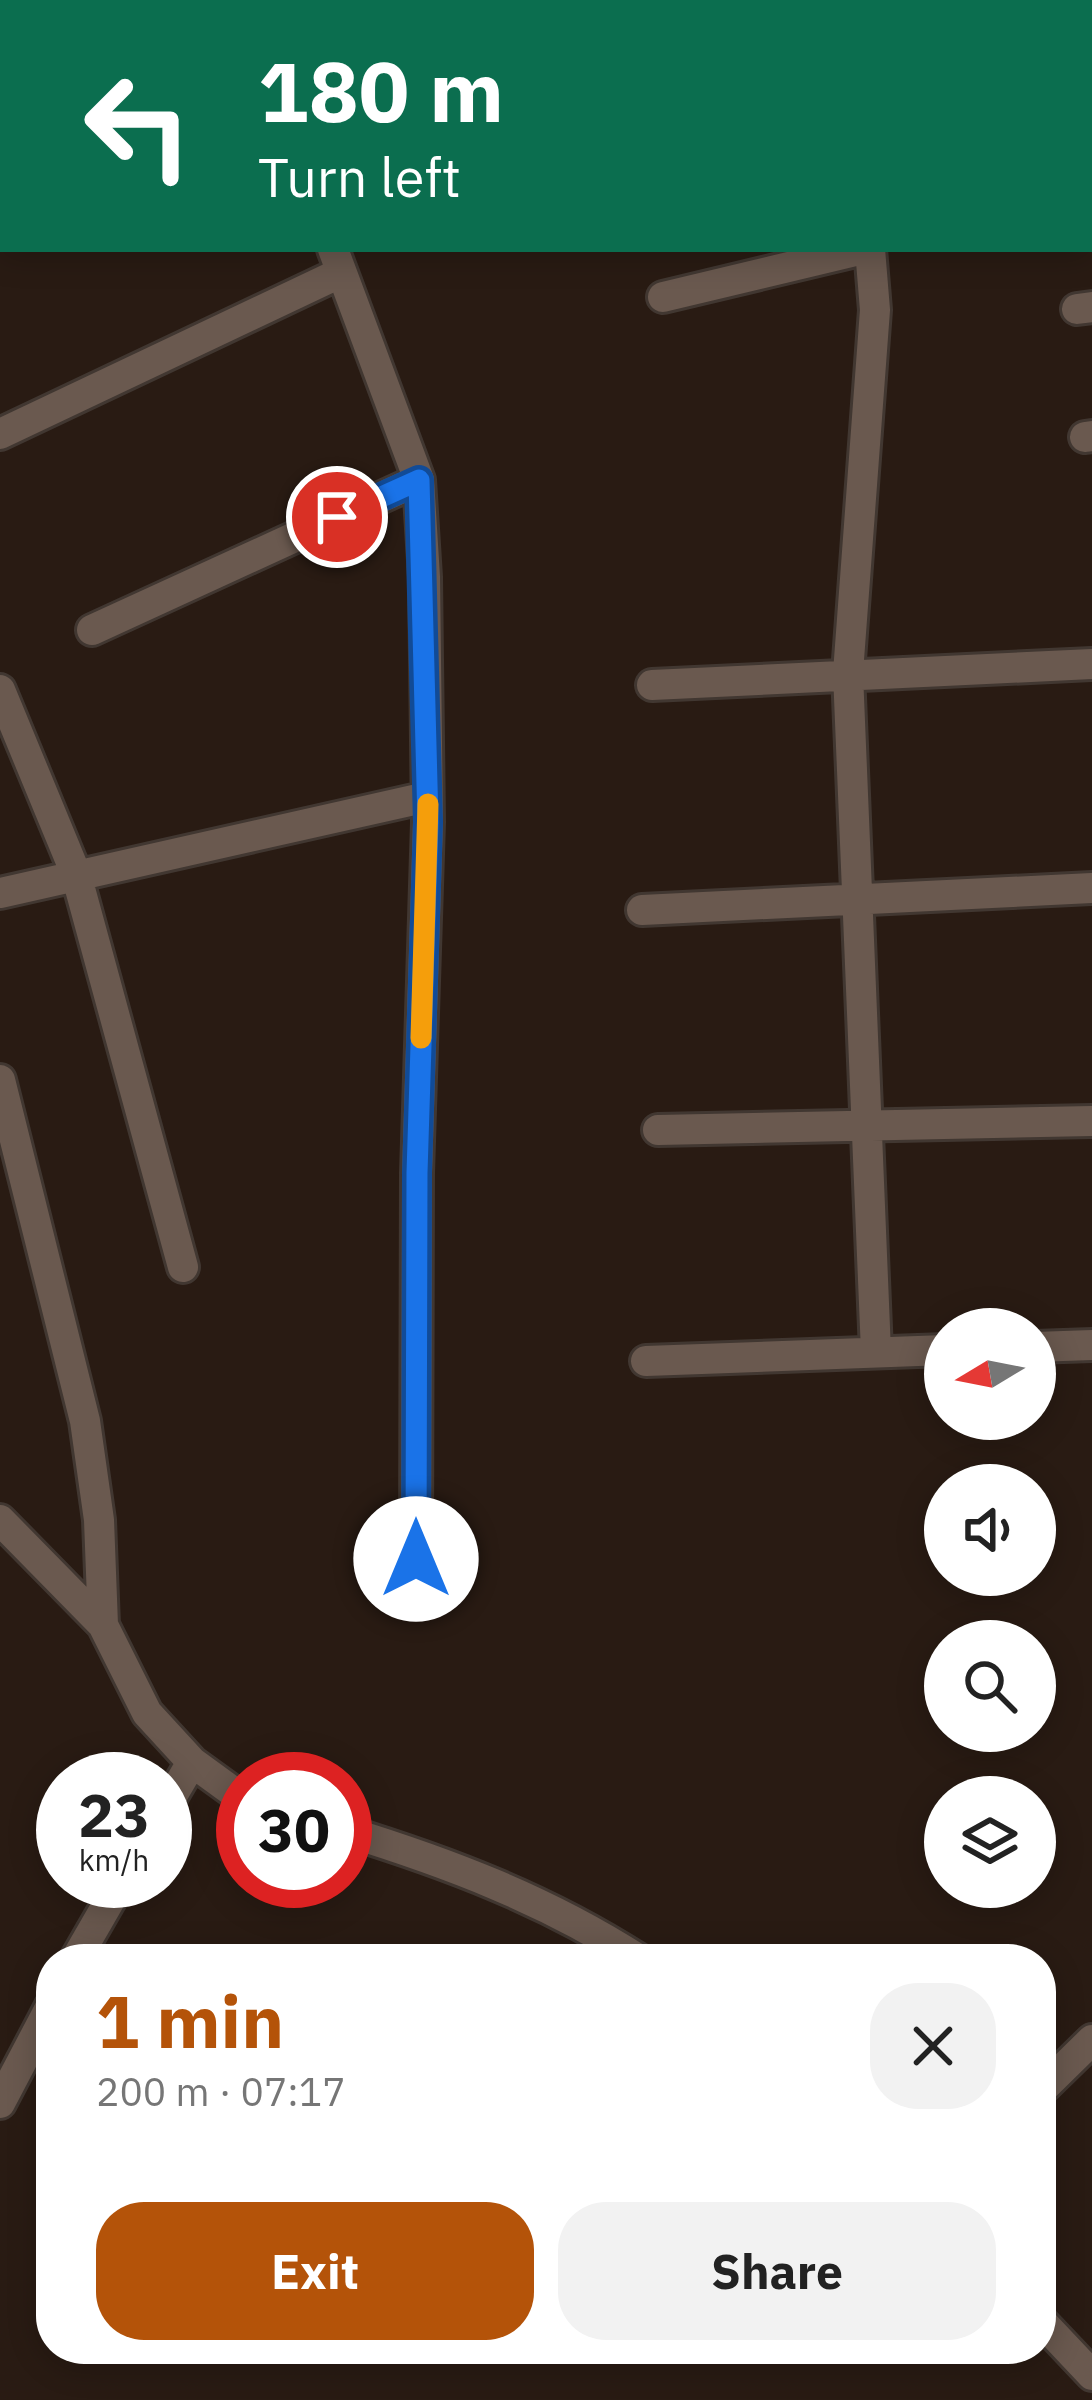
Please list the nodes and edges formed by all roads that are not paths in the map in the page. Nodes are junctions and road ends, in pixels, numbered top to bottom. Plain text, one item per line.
1 (854, 252) edge
2 (867, 252) edge
3 (337, 261) edge
4 (663, 297) dead end
5 (0, 434) edge
6 (419, 480) junction
7 (92, 630) dead end
8 (1092, 664) edge
9 (848, 673) junction
10 (652, 685) dead end
11 (0, 690) edge
12 (428, 797) junction
13 (76, 874) junction
14 (1092, 888) edge
15 (0, 893) edge
16 (857, 897) junction
17 (642, 910) dead end
18 (0, 1080) edge
19 (1092, 1121) edge
20 (867, 1127) junction
21 (658, 1130) dead end
22 (183, 1267) dead end
23 (1092, 1345) edge
24 (1056, 1346) edge
25 (924, 1351) edge
26 (877, 1352) junction
27 (646, 1361) dead end
28 (0, 1520) edge
29 (416, 1559) dead end
30 (103, 1625) junction
31 (183, 1752) edge
32 (192, 1762) edge
33 (216, 1779) edge
34 (372, 1839) edge
35 (105, 1908) edge
36 (85, 1944) edge
37 (612, 1944) edge
38 (36, 2035) edge
39 (1092, 2040) edge
40 (1056, 2075) edge
41 (0, 2103) edge
42 (1056, 2337) edge
43 (1092, 2375) edge

1 - 4 street
2 - 9 street
3 - 5 street
3 - 6 street
6 - 7 street
6 - 12 street
8 - 9 street
9 - 10 street
9 - 16 street
11 - 13 street
12 - 13 street
12 - 29 street
13 - 15 street
13 - 22 street
14 - 16 street
16 - 17 street
16 - 20 street
18 - 30 street
19 - 20 street
20 - 21 street
20 - 26 street
23 - 24 street
25 - 26 street
26 - 27 street
28 - 30 street
30 - 31 street
32 - 33 street
34 - 37 street
35 - 36 street
38 - 41 street
39 - 40 street
42 - 43 street

